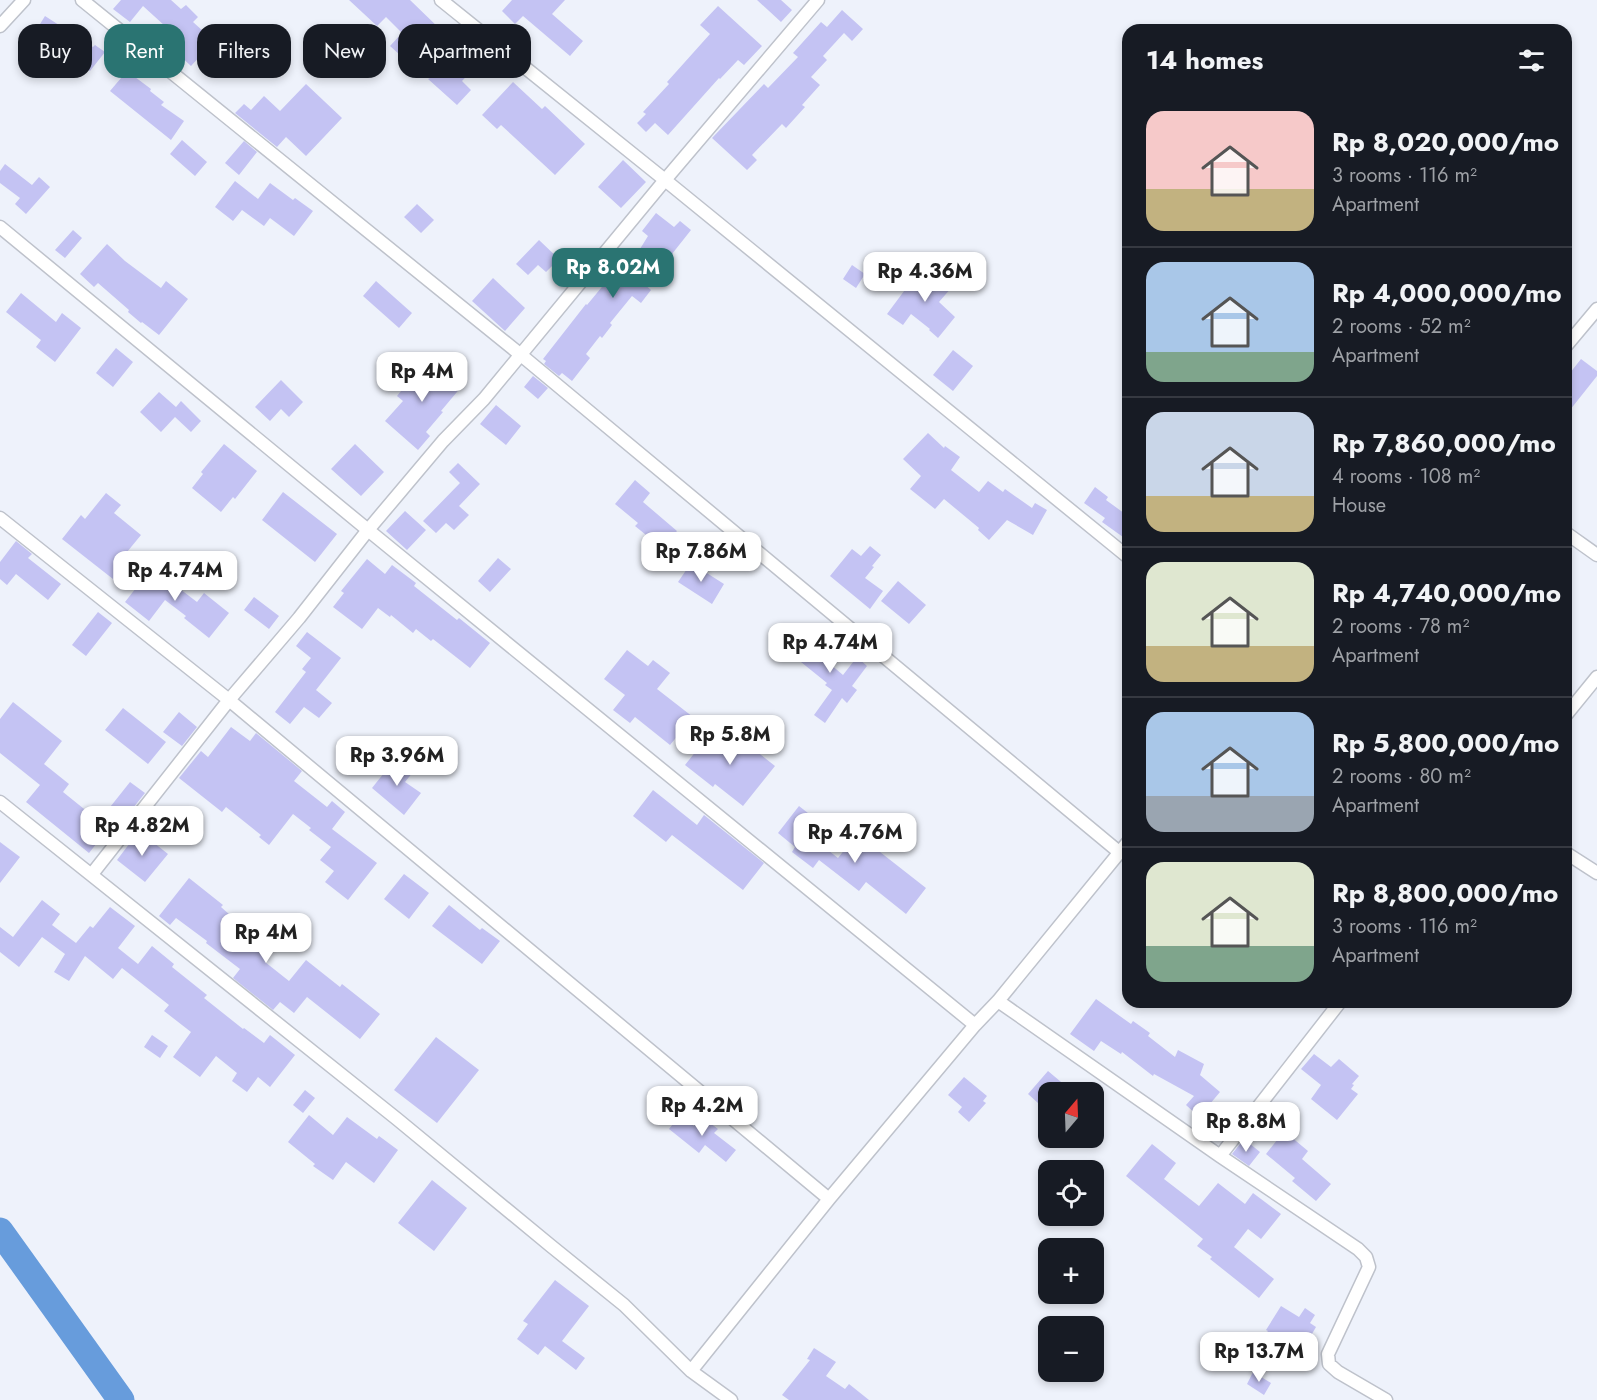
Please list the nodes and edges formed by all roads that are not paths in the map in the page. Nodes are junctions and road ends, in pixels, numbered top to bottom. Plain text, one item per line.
1 (24, 0) edge
2 (82, 0) edge
3 (441, 0) edge
4 (818, 0) edge
5 (0, 26) edge
6 (665, 180) junction
7 (0, 227) edge
8 (1597, 309) edge
9 (1572, 339) edge
10 (521, 355) junction
11 (0, 518) edge
12 (368, 530) junction
13 (1572, 536) edge
14 (1122, 552) edge
15 (1597, 555) edge
16 (1597, 677) edge
17 (229, 700) junction
18 (1572, 708) edge
19 (0, 802) edge
20 (1122, 849) edge
21 (1119, 852) junction
22 (1572, 857) edge
23 (1597, 873) edge
24 (92, 874) junction
25 (998, 1000) junction
26 (1335, 1008) edge
27 (975, 1025) junction
28 (1220, 1156) junction
29 (829, 1199) junction
30 (692, 1371) junction
31 (731, 1400) edge
32 (1386, 1400) edge

1 - 5 street
2 - 10 street
3 - 6 street
4 - 6 street
6 - 10 street
6 - 14 street
7 - 12 street
8 - 9 street
10 - 12 street
10 - 21 street
11 - 17 street
12 - 17 street
12 - 27 street
13 - 15 street
16 - 18 street
17 - 24 street
17 - 29 street
19 - 24 street
20 - 21 street
21 - 25 street
22 - 23 street
24 - 30 street
25 - 27 street
25 - 28 street
26 - 28 street
27 - 29 street
28 - 32 street
29 - 30 street
30 - 31 street

